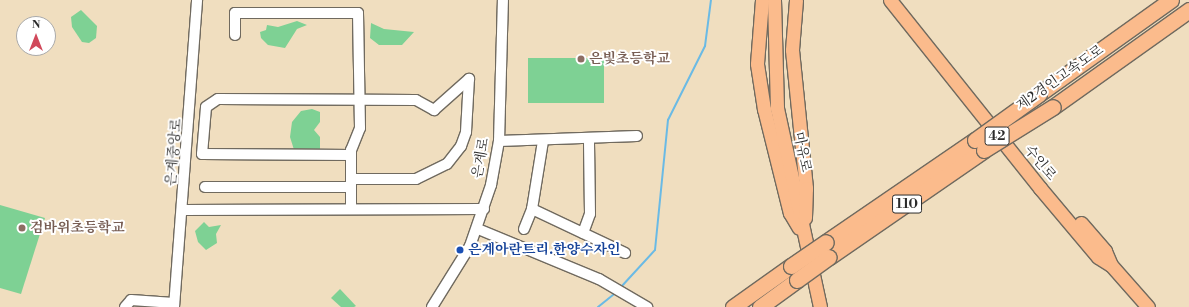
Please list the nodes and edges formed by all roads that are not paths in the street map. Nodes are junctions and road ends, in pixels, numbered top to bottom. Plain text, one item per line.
1 (197, 0) edge
2 (503, 0) edge
3 (762, 0) edge
4 (774, 0) edge
5 (796, 0) edge
6 (890, 0) edge
7 (901, 0) edge
8 (1171, 0) edge
9 (1189, 10) edge
10 (235, 34) dead end
11 (360, 100) junction
12 (637, 136) dead end
13 (589, 139) junction
14 (499, 140) junction
15 (543, 141) junction
16 (980, 145) junction
17 (351, 155) junction
18 (351, 183) junction
19 (205, 187) dead end
20 (351, 209) junction
21 (484, 209) junction
22 (532, 209) junction
23 (182, 210) junction
24 (478, 229) junction
25 (524, 229) dead end
26 (583, 233) junction
27 (804, 234) junction
28 (828, 250) junction
29 (625, 253) dead end
30 (1111, 265) junction
31 (174, 305) edge
32 (125, 307) edge
33 (432, 307) edge
34 (647, 307) edge
35 (733, 307) edge
36 (760, 307) edge
37 (820, 307) edge
38 (1148, 307) edge

1 - 23 street, 은계중앙로
2 - 14 street, 은계로
3 - 27 main road
4 - 27 main road, 마유로
5 - 27 main road
6 - 30 main road, 수인로 / 42
7 - 30 main road, 수인로 / 42
8 - 16 highway, 제2경인고속도로 / 110, bridge
9 - 16 highway, 제2경인고속도로 / 110, bridge
10 - 11 street
11 - 17 street
11 - 17 street
11 - 18 street
12 - 13 street
13 - 15 street
13 - 26 street
14 - 15 street
14 - 21 street, 은계로
15 - 22 street
16 - 28 highway, 제2경인고속도로 / 110
17 - 18 street
18 - 19 street
18 - 20 street
20 - 21 street
20 - 23 street
21 - 24 street, 은계로
22 - 25 street
22 - 26 street
23 - 31 street, 은계중앙로
24 - 33 street, 은계로
24 - 34 street
26 - 29 street
27 - 37 main road, 마유로
28 - 35 highway, 제2경인고속도로 / 110, bridge
28 - 36 highway, 제2경인고속도로 / 110, bridge
30 - 38 main road, 수인로 / 42
31 - 32 street

